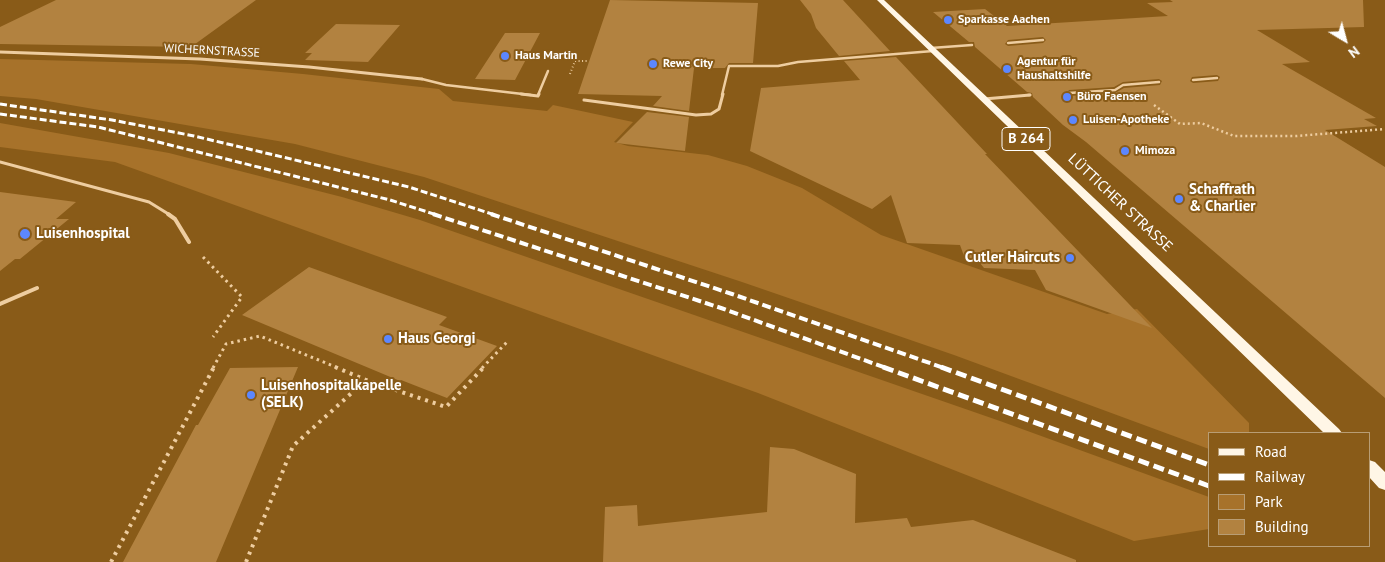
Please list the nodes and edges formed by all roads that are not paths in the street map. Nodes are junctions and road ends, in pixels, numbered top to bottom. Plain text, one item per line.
1 (880, 0) edge
2 (1043, 40) dead end
3 (1008, 42) dead end
4 (972, 45) dead end
5 (932, 49) junction
6 (0, 52) edge
7 (548, 71) dead end
8 (1217, 78) dead end
9 (422, 79) joint
10 (1193, 80) dead end
11 (1159, 82) dead end
12 (1069, 93) dead end
13 (1030, 95) dead end
14 (984, 98) junction
15 (584, 100) dead end
16 (0, 162) edge
17 (189, 242) road end
18 (37, 288) dead end
19 (0, 304) edge
20 (1333, 432) edge
21 (1370, 468) edge
22 (1385, 483) edge

1 - 5 main road, LÜTTICHER STRASSE / B 264
2 - 3 lane
4 - 5 lane
5 - 14 main road, LÜTTICHER STRASSE / B 264
5 - 15 lane
6 - 9 street, WICHERNSTRASSE
7 - 9 lane
8 - 10 lane
11 - 12 lane
13 - 14 lane
14 - 20 main road, LÜTTICHER STRASSE / B 264
16 - 17 lane
18 - 19 lane
21 - 22 main road

